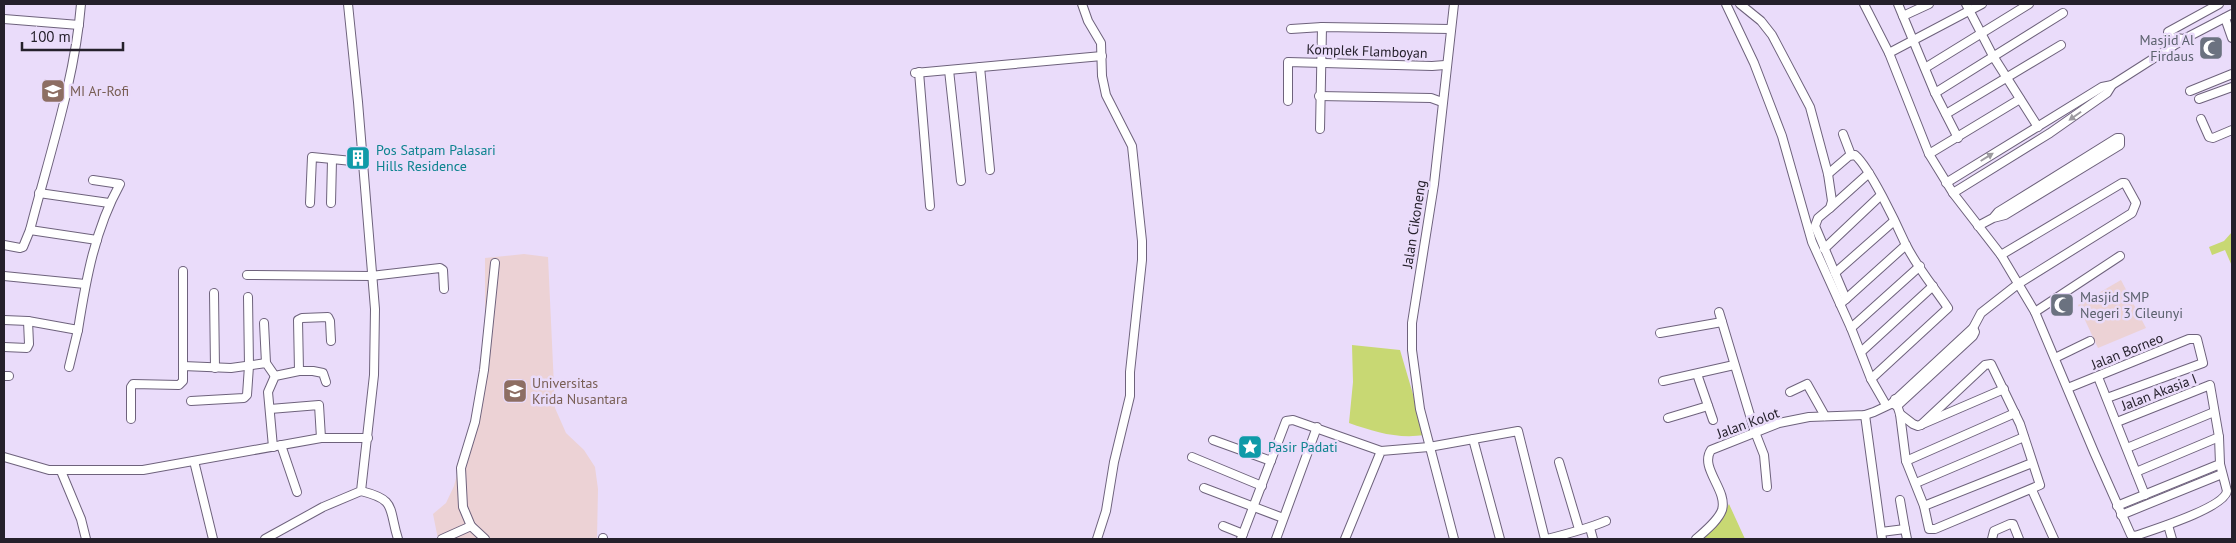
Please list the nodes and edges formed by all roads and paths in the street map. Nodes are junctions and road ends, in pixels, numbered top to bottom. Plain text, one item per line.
1 (81, 4) edge
2 (348, 4) edge
3 (1082, 4) edge
4 (1454, 4) edge
5 (1726, 4) edge
6 (1740, 4) edge
7 (1864, 4) edge
8 (1898, 4) edge
9 (1929, 4) edge
10 (1982, 4) edge
11 (2029, 4) edge
12 (2219, 4) edge
13 (1967, 8) edge
14 (2063, 13) dead end
15 (1903, 16) junction
16 (2230, 16) edge
17 (4, 19) edge
18 (79, 25) junction
19 (1322, 27) junction
20 (1291, 29) dead end
21 (1450, 29) junction
22 (1981, 34) junction
23 (2232, 38) edge
24 (2184, 39) junction
25 (1914, 40) junction
26 (2061, 45) dead end
27 (1889, 52) junction
28 (1102, 56) junction
29 (1994, 56) junction
30 (1321, 62) junction
31 (1446, 64) junction
32 (980, 67) junction
33 (1925, 68) junction
34 (949, 70) junction
35 (2232, 74) edge
36 (2007, 78) junction
37 (2112, 85) junction
38 (2232, 87) edge
39 (2190, 91) dead end
40 (1936, 93) junction
41 (1319, 96) junction
42 (2020, 99) junction
43 (2199, 99) dead end
44 (1288, 101) dead end
45 (1442, 102) junction
46 (1946, 114) junction
47 (2201, 119) dead end
48 (2038, 126) junction
49 (1320, 129) dead end
50 (2232, 130) edge
51 (1843, 134) dead end
52 (1958, 138) junction
53 (1929, 154) junction
54 (1851, 155) junction
55 (332, 160) junction
56 (362, 162) junction
57 (990, 170) dead end
58 (1869, 173) junction
59 (1828, 174) junction
60 (93, 180) dead end
61 (960, 181) dead end
62 (1946, 183) junction
63 (39, 193) junction
64 (1952, 193) junction
65 (1880, 196) junction
66 (109, 203) junction
67 (310, 203) dead end
68 (331, 203) dead end
69 (930, 206) dead end
70 (1830, 208) junction
71 (1993, 218) junction
72 (1894, 222) junction
73 (1978, 226) junction
74 (30, 230) junction
75 (97, 240) junction
76 (1906, 245) junction
77 (4, 246) edge
78 (1824, 249) junction
79 (2001, 255) junction
80 (2120, 256) dead end
81 (495, 263) dead end
82 (1920, 266) junction
83 (182, 271) dead end
84 (1835, 273) junction
85 (247, 275) dead end
86 (4, 276) edge
87 (371, 276) junction
88 (85, 284) junction
89 (2018, 284) junction
90 (1933, 286) junction
91 (444, 289) dead end
92 (214, 294) dead end
93 (248, 297) dead end
94 (1843, 301) junction
95 (1719, 312) dead end
96 (2035, 312) junction
97 (4, 320) edge
98 (28, 321) junction
99 (1722, 322) junction
100 (264, 323) dead end
101 (1851, 328) junction
102 (78, 330) junction
103 (1660, 334) dead end
104 (2090, 340) dead end
105 (331, 341) dead end
106 (4, 347) edge
107 (1861, 352) junction
108 (2055, 358) junction
109 (266, 363) junction
110 (1734, 365) junction
111 (183, 366) junction
112 (249, 366) junction
113 (69, 367) dead end
114 (215, 368) junction
115 (299, 371) junction
116 (1697, 374) junction
117 (274, 376) junction
118 (2098, 377) junction
119 (1871, 378) junction
120 (1663, 381) dead end
121 (326, 382) dead end
122 (2068, 388) junction
123 (2004, 389) junction
124 (1790, 392) dead end
125 (2107, 398) junction
126 (191, 401) dead end
127 (1892, 404) junction
128 (1708, 406) junction
129 (270, 409) junction
130 (2214, 412) junction
131 (1900, 414) junction
132 (2014, 414) junction
133 (1866, 415) junction
134 (1825, 416) junction
135 (1668, 418) dead end
136 (132, 419) dead end
137 (1713, 420) dead end
138 (2117, 422) junction
139 (1921, 425) junction
140 (1317, 428) junction
141 (1755, 432) junction
142 (2024, 437) junction
143 (2219, 437) junction
144 (321, 438) junction
145 (368, 438) junction
146 (1473, 439) junction
147 (1213, 440) dead end
148 (277, 446) junction
149 (1429, 447) junction
150 (2127, 448) junction
151 (1381, 451) junction
152 (4, 457) edge
153 (1192, 457) dead end
154 (194, 461) junction
155 (1270, 461) junction
156 (1906, 461) junction
157 (1559, 462) dead end
158 (2032, 463) junction
159 (2220, 464) junction
160 (61, 471) junction
161 (2136, 472) junction
162 (2222, 474) junction
163 (1916, 483) junction
164 (1262, 486) junction
165 (1767, 487) dead end
166 (1204, 488) dead end
167 (2032, 490) junction
168 (361, 491) junction
169 (297, 492) dead end
170 (2145, 495) junction
171 (1900, 500) dead end
172 (1924, 506) junction
173 (2118, 506) junction
174 (1253, 508) junction
175 (2121, 515) junction
176 (1283, 518) junction
177 (1606, 521) dead end
178 (2168, 525) junction
179 (471, 526) junction
180 (1222, 526) dead end
181 (1590, 528) junction
182 (1579, 529) junction
183 (1905, 529) junction
184 (1881, 535) edge
185 (1242, 536) edge
186 (1561, 537) edge
187 (86, 539) edge
188 (213, 539) edge
189 (265, 539) edge
190 (398, 539) edge
191 (442, 539) edge
192 (485, 539) edge
193 (1098, 539) edge
194 (1276, 539) edge
195 (1345, 539) edge
196 (1454, 539) edge
197 (1500, 539) edge
198 (1546, 539) edge
199 (1593, 539) edge
200 (1696, 539) edge
201 (1907, 539) edge
202 (1992, 539) edge
203 (2019, 539) edge
204 (2054, 539) edge
205 (2172, 539) edge

1 - 18 street
2 - 56 street
3 - 28 street
4 - 21 street, Jalan Cikoneng
5 - 94 street
6 - 59 street
7 - 27 street
8 - 15 street
9 - 15 street
10 - 13 street
11 - 22 street
12 - 24 street
13 - 22 street
13 - 25 street
14 - 29 street
15 - 25 street
16 - 23 street
16 - 24 street
17 - 18 street
18 - 63 street
19 - 20 street
19 - 21 street
19 - 30 street
21 - 31 street, Jalan Cikoneng
22 - 29 street
22 - 33 street
24 - 37 street
25 - 27 street
25 - 33 street
26 - 36 street
27 - 53 street
28 - 32 street
28 - 193 street
29 - 36 street
29 - 40 street
30 - 31 street, Komplek Flamboyan
30 - 41 street
30 - 44 street, Komplek Flamboyan
31 - 45 street, Jalan Cikoneng
32 - 34 street
32 - 57 street
33 - 40 street
34 - 61 street
34 - 69 street
35 - 39 street
36 - 42 street
36 - 46 street
37 - 48 street
37 -> 64 street
38 - 43 street
40 - 46 street
41 - 45 street
41 - 49 street
42 - 48 street
42 - 52 street
45 - 149 street, Jalan Cikoneng
46 - 52 street
47 - 50 street
62 -> 48 street
51 - 54 street
52 - 53 street
53 - 62 street
54 - 58 street
54 - 59 street
55 - 56 street
55 - 67 street
55 - 68 street
56 - 87 street
58 - 65 street
58 - 70 street
59 - 70 street
60 - 66 street
62 - 64 street
63 - 66 street
63 - 74 street
64 - 73 street
65 - 72 street
65 - 78 street
66 - 75 street
70 - 78 street
71 - 71 street
71 - 73 street
72 - 76 street
72 - 84 street
73 - 79 street
74 - 75 street
74 - 77 street
75 - 88 street
76 - 82 street
76 - 94 street
78 - 84 street
79 - 89 street
79 - 89 street
80 - 96 street
81 - 179 street
82 - 90 street
82 - 101 street
83 - 111 street
84 - 94 street
85 - 87 street
86 - 88 street
87 - 91 street
87 - 145 street
88 - 102 street
89 - 96 street
89 - 127 street
90 - 107 street
90 - 119 street
92 - 114 street
93 - 112 street
94 - 101 street
95 - 99 street
96 - 108 street
97 - 98 street
98 - 102 street
98 - 106 street
99 - 103 street
99 - 110 street
100 - 109 street
101 - 107 street
102 - 113 street
104 - 108 street
105 - 115 street
107 - 119 street
108 - 122 street
109 - 112 street
109 - 117 street
110 - 116 street
110 - 141 street
111 - 114 street
111 - 136 street
112 - 114 street
112 - 126 street
115 - 117 street
115 - 121 street
116 - 120 street
116 - 128 street
117 - 129 street
118 - 122 street, Jalan Borneo
118 - 125 street
118 - 125 street, Jalan Borneo
119 - 127 street
122 - 173 street
123 - 132 street
123 - 139 street
123 - 139 street
124 - 134 street
125 - 138 street
127 - 131 street
127 - 133 street
128 - 135 street
128 - 137 street
129 - 144 street
129 - 148 street
130 - 138 street, Jalan Akasia I
130 - 143 street
130 - 150 street
131 - 139 street
131 - 156 street
132 - 142 street
132 - 156 street
133 - 134 street, Jalan Kolot
133 - 184 street
134 - 141 street, Jalan Kolot
138 - 150 street
140 - 151 street
140 - 155 street
140 - 176 street
141 - 165 street
141 - 200 street, Jalan Kolot
142 - 158 street
142 - 163 street
143 - 159 street
143 - 161 street
144 - 145 street
144 - 148 street
145 - 168 street
146 - 149 street
146 - 197 street
146 - 198 street
147 - 155 street
148 - 154 street
148 - 169 street
149 - 151 street
149 - 196 street, Jalan Cikoneng
150 - 161 street
151 - 195 street
152 - 160 street
153 - 164 street
154 - 160 street
154 - 188 street
155 - 164 street
156 - 163 street
157 - 182 street
158 - 167 street
158 - 172 street
159 - 162 street
159 - 170 street
160 - 187 street
161 - 170 street
162 - 175 street
162 - 178 street
163 - 172 street
164 - 174 street
166 - 174 street
167 - 172 street
167 - 204 street
168 - 189 street
168 - 190 street
170 - 173 street
171 - 183 street
173 - 175 street
174 - 176 street
174 - 185 street
175 - 178 street
176 - 194 street
177 - 181 street
178 - 205 street
179 - 191 street
179 - 192 street
180 - 185 street
181 - 182 street
181 - 199 street
182 - 186 street
183 - 184 street
183 - 201 street
186 - 198 street
202 - 203 street

